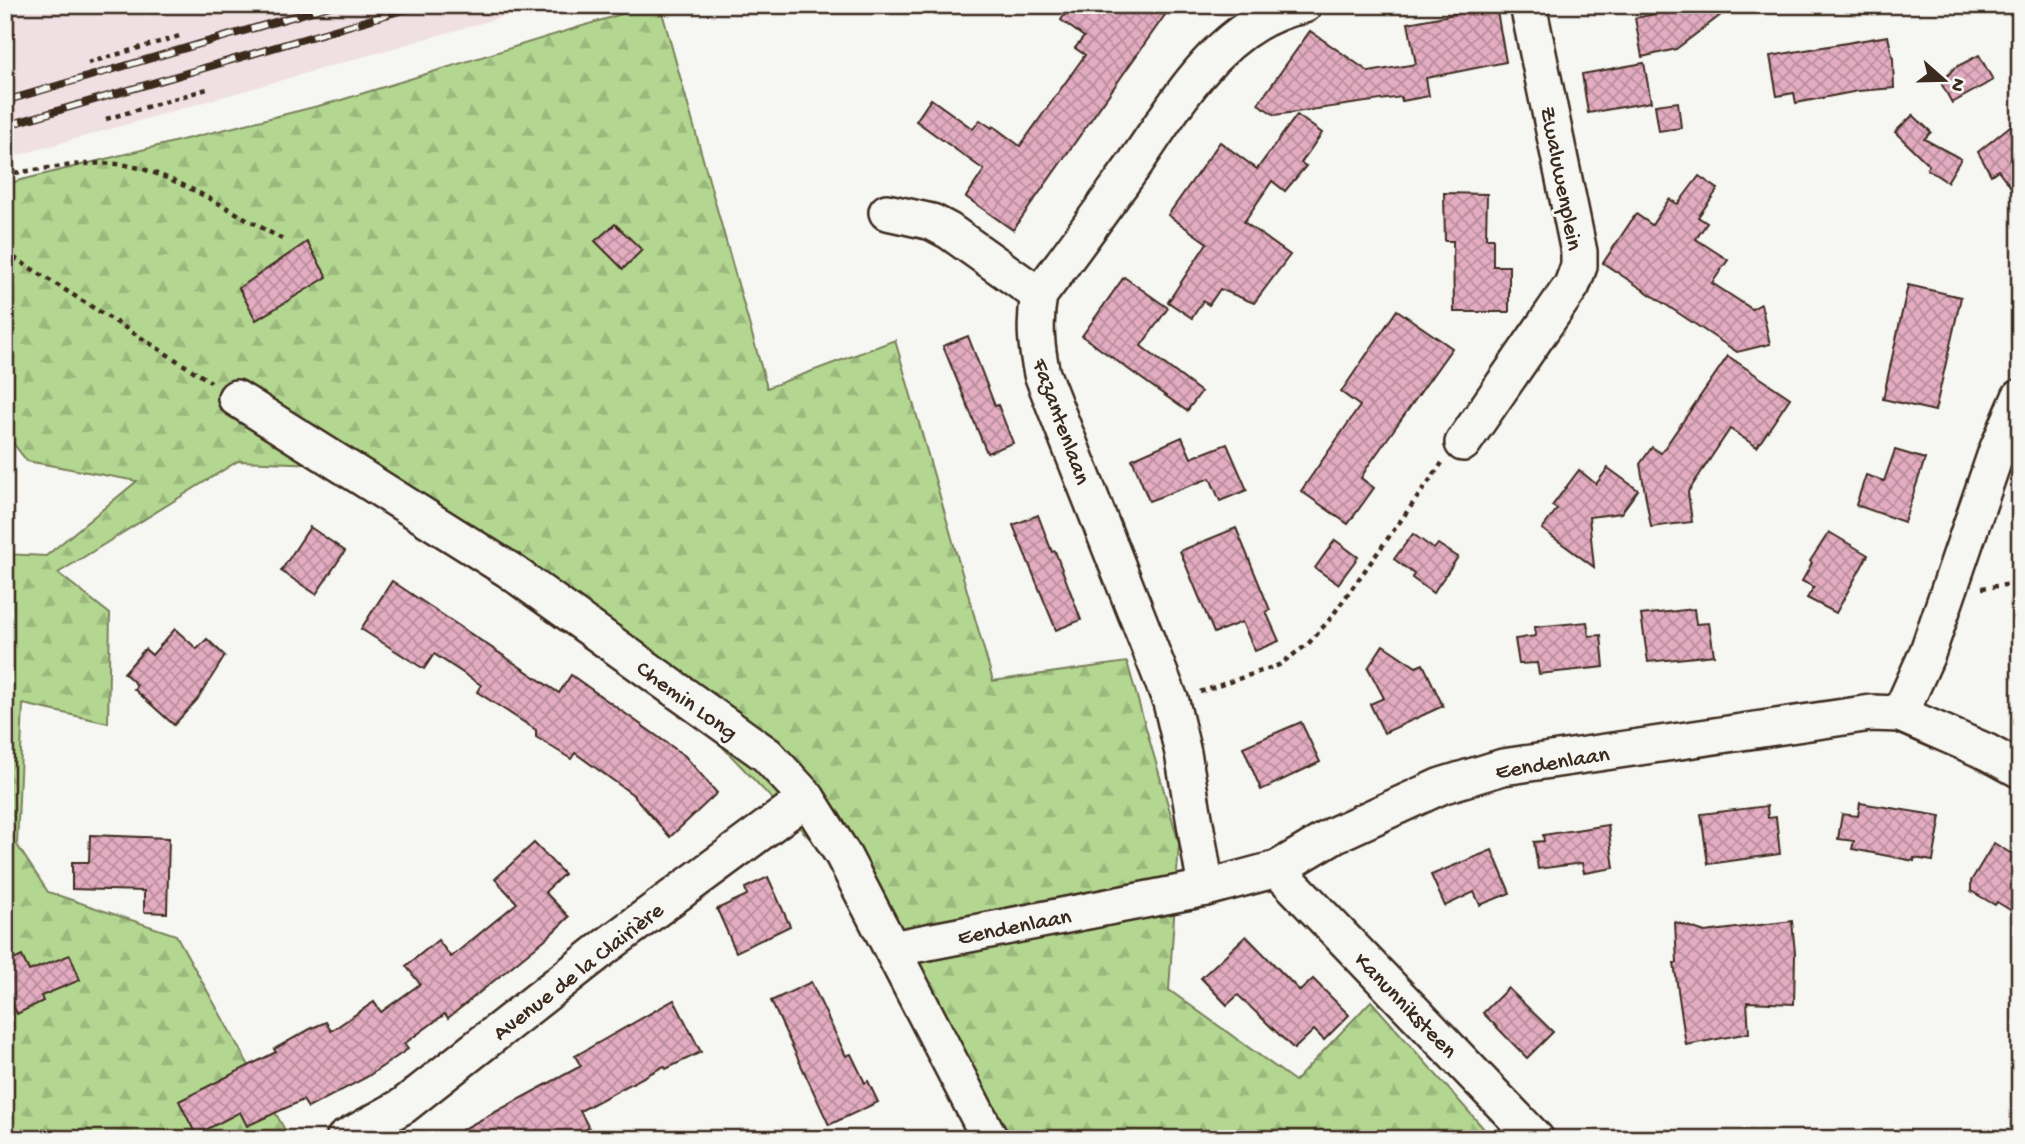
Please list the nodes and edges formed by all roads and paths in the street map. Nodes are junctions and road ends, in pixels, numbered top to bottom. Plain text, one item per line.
1 (1304, 5) edge
2 (1528, 5) edge
3 (183, 35) dead end
4 (88, 62) dead end
5 (207, 89) dead end
6 (106, 119) dead end
7 (5, 174) edge
8 (887, 212) dead end
9 (282, 239) dead end
10 (5, 252) edge
11 (1040, 295) junction
12 (2020, 397) edge
13 (236, 398) joint
14 (1463, 443) joint
15 (1202, 692) dead end
16 (1900, 714) junction
17 (2020, 770) edge
18 (807, 798) junction
19 (1277, 869) junction
20 (1206, 888) junction
21 (892, 949) junction
22 (344, 1139) edge
23 (990, 1139) edge
24 (1536, 1139) edge

1 - 11 street, Fazantenlaan
2 - 14 street, Zwaluwenplein
3 - 4 path
5 - 6 path
7 - 9 path
8 - 11 street
10 - 13 path
11 - 20 street, Fazantenlaan
12 - 16 street
13 - 18 street, Chemin Long
14 - 15 path
16 - 17 street
16 - 19 street, Eendenlaan
18 - 21 street, Chemin Long
18 - 22 street, Avenue de la Clairière
19 - 20 street, Eendenlaan
19 - 24 street, Kanunniksteen
20 - 21 street, Eendenlaan
21 - 23 street, Chemin Long

